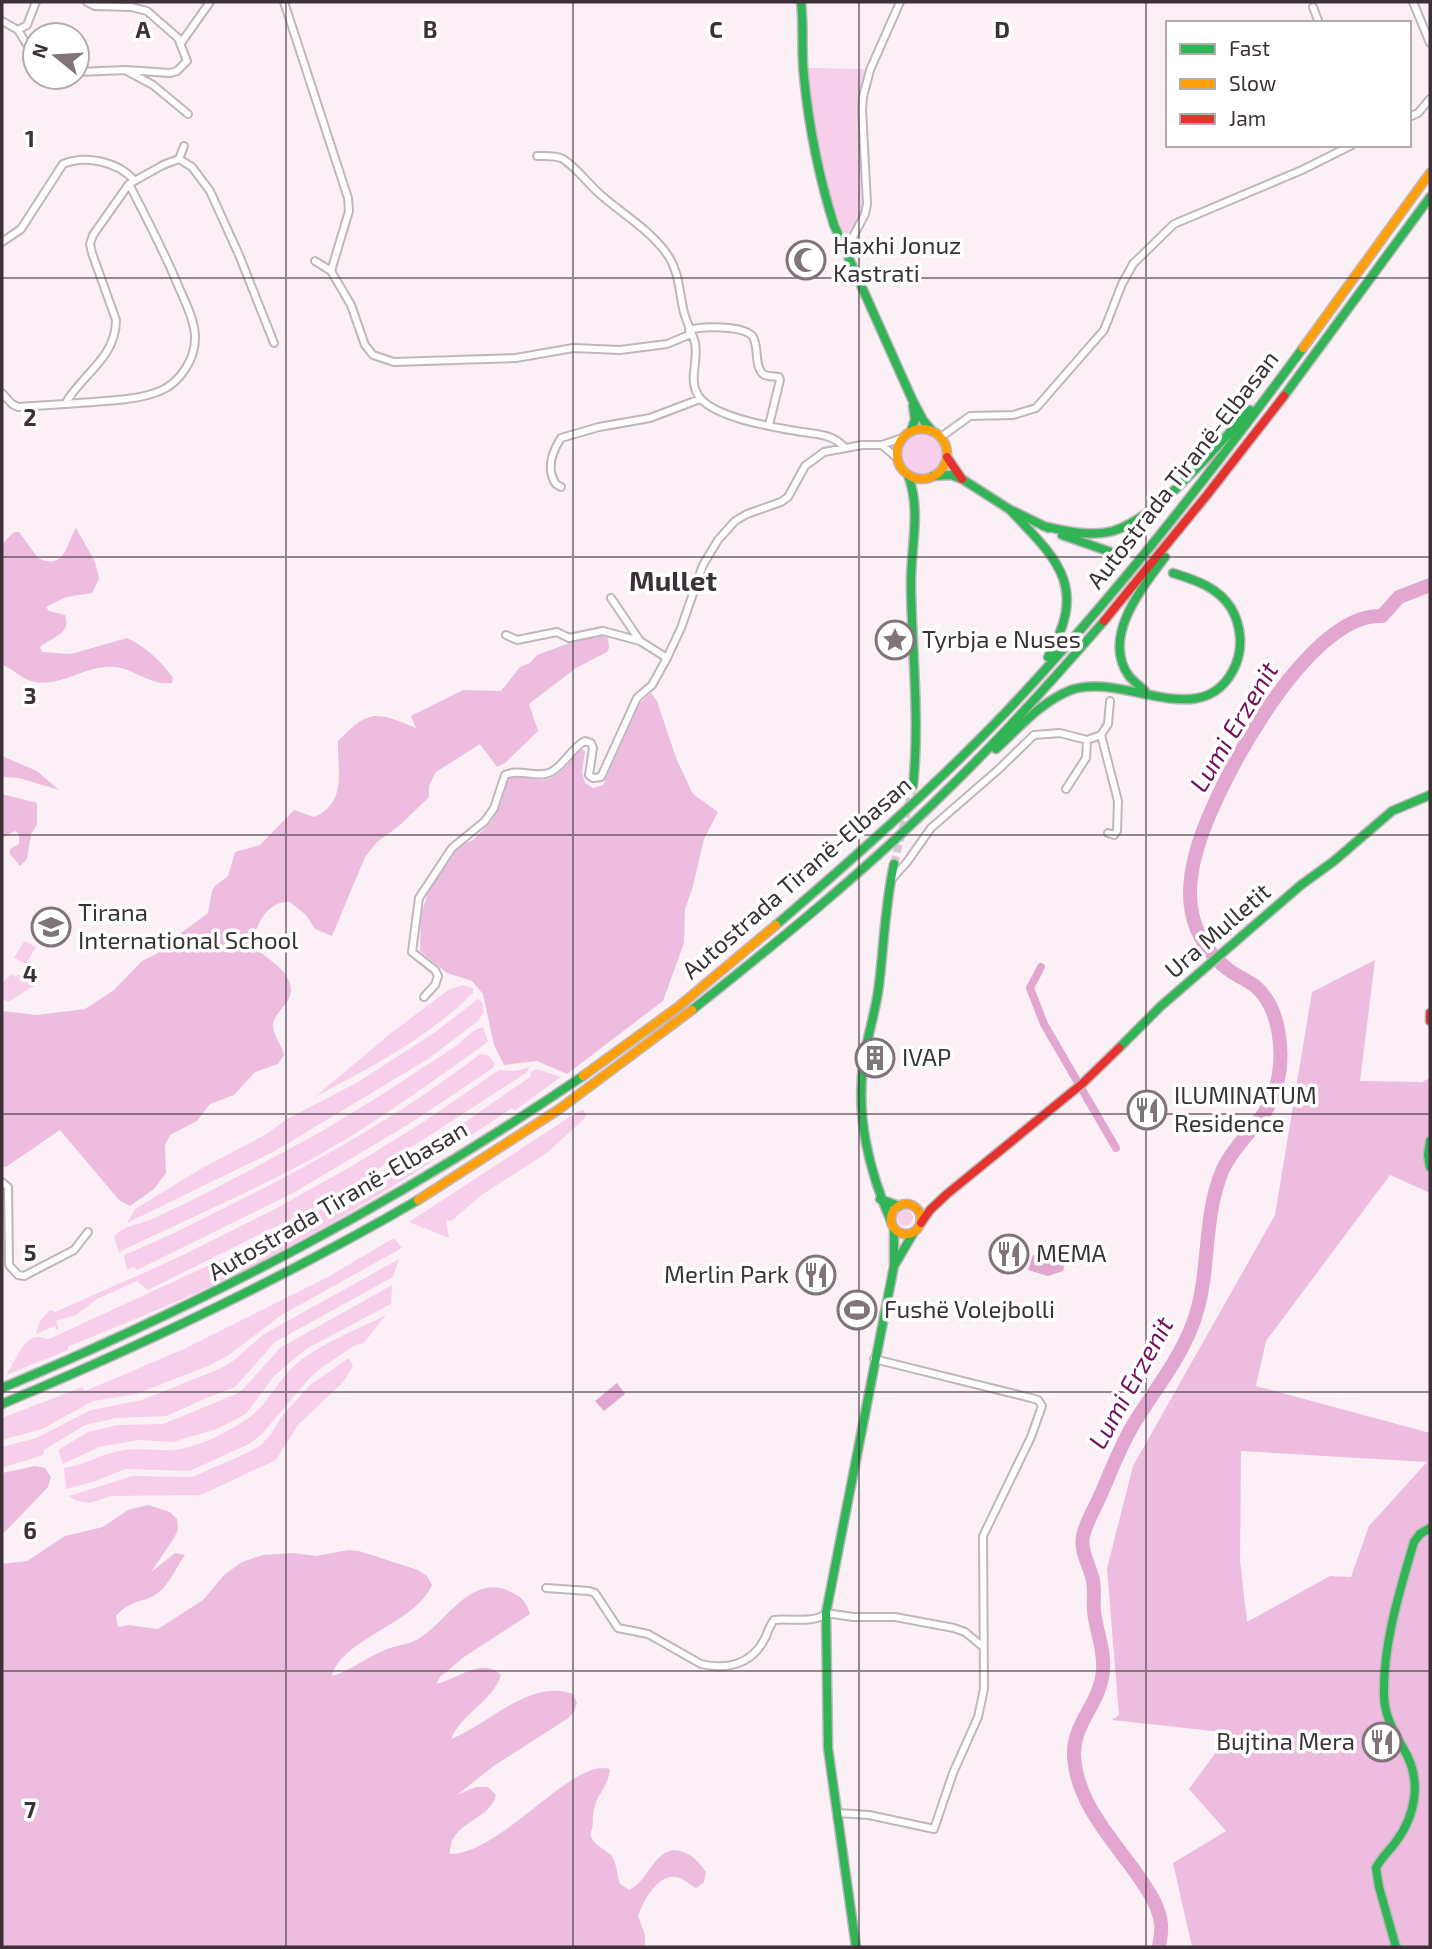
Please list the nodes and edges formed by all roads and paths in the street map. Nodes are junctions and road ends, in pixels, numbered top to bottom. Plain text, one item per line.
1 (36, 2) edge
2 (87, 2) edge
3 (210, 2) edge
4 (284, 2) edge
5 (801, 2) edge
6 (900, 2) edge
7 (1413, 2) edge
8 (1313, 8) dead end
9 (2, 20) edge
10 (1319, 21) edge
11 (18, 30) junction
12 (21, 35) edge
13 (181, 43) junction
14 (1430, 43) edge
15 (126, 70) junction
16 (91, 71) edge
17 (1430, 99) edge
18 (188, 114) dead end
19 (1411, 116) edge
20 (184, 145) dead end
21 (1348, 147) edge
22 (537, 156) dead end
23 (179, 159) junction
24 (1430, 173) edge
25 (131, 182) junction
26 (1430, 197) edge
27 (2, 242) edge
28 (846, 250) junction
29 (315, 261) dead end
30 (331, 271) junction
31 (690, 332) junction
32 (274, 343) dead end
33 (1275, 388) junction
34 (2, 393) edge
35 (700, 399) junction
36 (912, 399) junction
37 (65, 404) junction
38 (769, 425) junction
39 (911, 431) junction
40 (932, 431) junction
41 (902, 438) junction
42 (941, 438) junction
43 (882, 445) junction
44 (845, 448) junction
45 (947, 457) junction
46 (897, 458) junction
47 (908, 475) junction
48 (930, 477) junction
49 (962, 479) junction
50 (561, 487) dead end
51 (916, 503) junction
52 (1009, 509) junction
53 (1183, 525) junction
54 (1042, 526) junction
55 (1122, 556) dead end
56 (1173, 573) dead end
57 (611, 598) dead end
58 (506, 635) dead end
59 (640, 640) junction
60 (667, 658) junction
61 (1029, 687) junction
62 (1156, 697) junction
63 (1110, 701) dead end
64 (1101, 736) junction
65 (1087, 740) junction
66 (983, 753) junction
67 (913, 786) tunnel mouth
68 (1066, 789) dead end
69 (1430, 795) edge
70 (1108, 833) dead end
71 (894, 864) tunnel mouth
72 (891, 880) junction
73 (425, 997) dead end
74 (1430, 1013) edge
75 (1430, 1021) edge
76 (1430, 1141) edge
77 (1430, 1167) edge
78 (2, 1182) edge
79 (947, 1194) junction
80 (880, 1199) junction
81 (898, 1206) junction
82 (917, 1209) junction
83 (921, 1223) junction
84 (893, 1226) junction
85 (88, 1232) dead end
86 (914, 1232) junction
87 (894, 1266) junction
88 (874, 1359) junction
89 (2, 1388) edge
90 (2, 1404) edge
91 (1430, 1528) edge
92 (546, 1588) dead end
93 (826, 1613) junction
94 (982, 1646) junction
95 (837, 1813) junction
96 (856, 1947) edge
97 (1396, 1947) edge

1 - 11 street
2 - 13 street
3 - 13 street
4 - 30 street
5 - 28 main road
6 - 28 street
7 - 14 street
8 - 10 street
9 - 11 street
11 - 12 street
13 - 15 street
15 - 16 street
15 - 18 street
17 - 19 street
20 - 23 street
21 - 42 street
22 - 31 street
23 - 25 street
23 - 32 street
24 - 33 main road, Autostrada Tiranë-Elbasan
25 - 27 street
25 - 37 street
25 - 37 street
26 - 53 main road, Autostrada Tiranë-Elbasan
28 - 36 main road
29 - 30 street
30 - 31 street
31 - 35 street
31 - 38 street
33 - 54 main road
33 - 61 main road, Autostrada Tiranë-Elbasan
34 - 37 street
35 - 38 street
35 - 50 street
36 - 39 main road
36 - 40 main road
38 - 44 street
39 - 40 main road
39 - 41 main road
40 - 42 main road
41 - 43 street
41 - 46 main road
42 - 45 main road
43 - 44 street
43 - 46 street
44 - 60 street
45 - 48 main road
45 - 49 main road
46 - 47 main road
47 - 48 main road
47 - 51 main road
48 - 49 main road
48 - 51 main road
49 - 52 main road
51 - 67 main road
52 - 54 main road
52 - 61 main road
53 - 62 main road
53 - 66 main road, Autostrada Tiranë-Elbasan
54 - 55 main road
56 - 62 main road
57 - 59 street
58 - 59 street
59 - 60 street
60 - 73 street
61 - 89 main road, Autostrada Tiranë-Elbasan
62 - 66 main road
63 - 64 street
64 - 65 street
64 - 70 street
65 - 68 street
65 - 72 street
66 - 90 main road, Autostrada Tiranë-Elbasan
69 - 79 main road, Ura Mulletit
71 - 72 main road
72 - 80 main road
74 - 75 main road
76 - 77 main road
78 - 85 street
79 - 82 main road
79 - 83 main road
80 - 81 main road
80 - 84 main road
81 - 82 main road
81 - 84 main road
82 - 83 main road
83 - 86 main road
84 - 86 main road
84 - 87 main road
86 - 87 main road
87 - 88 main road
88 - 93 main road
88 - 94 street
91 - 97 main road
92 - 93 street
93 - 94 street
93 - 95 main road
94 - 95 street
95 - 96 main road

